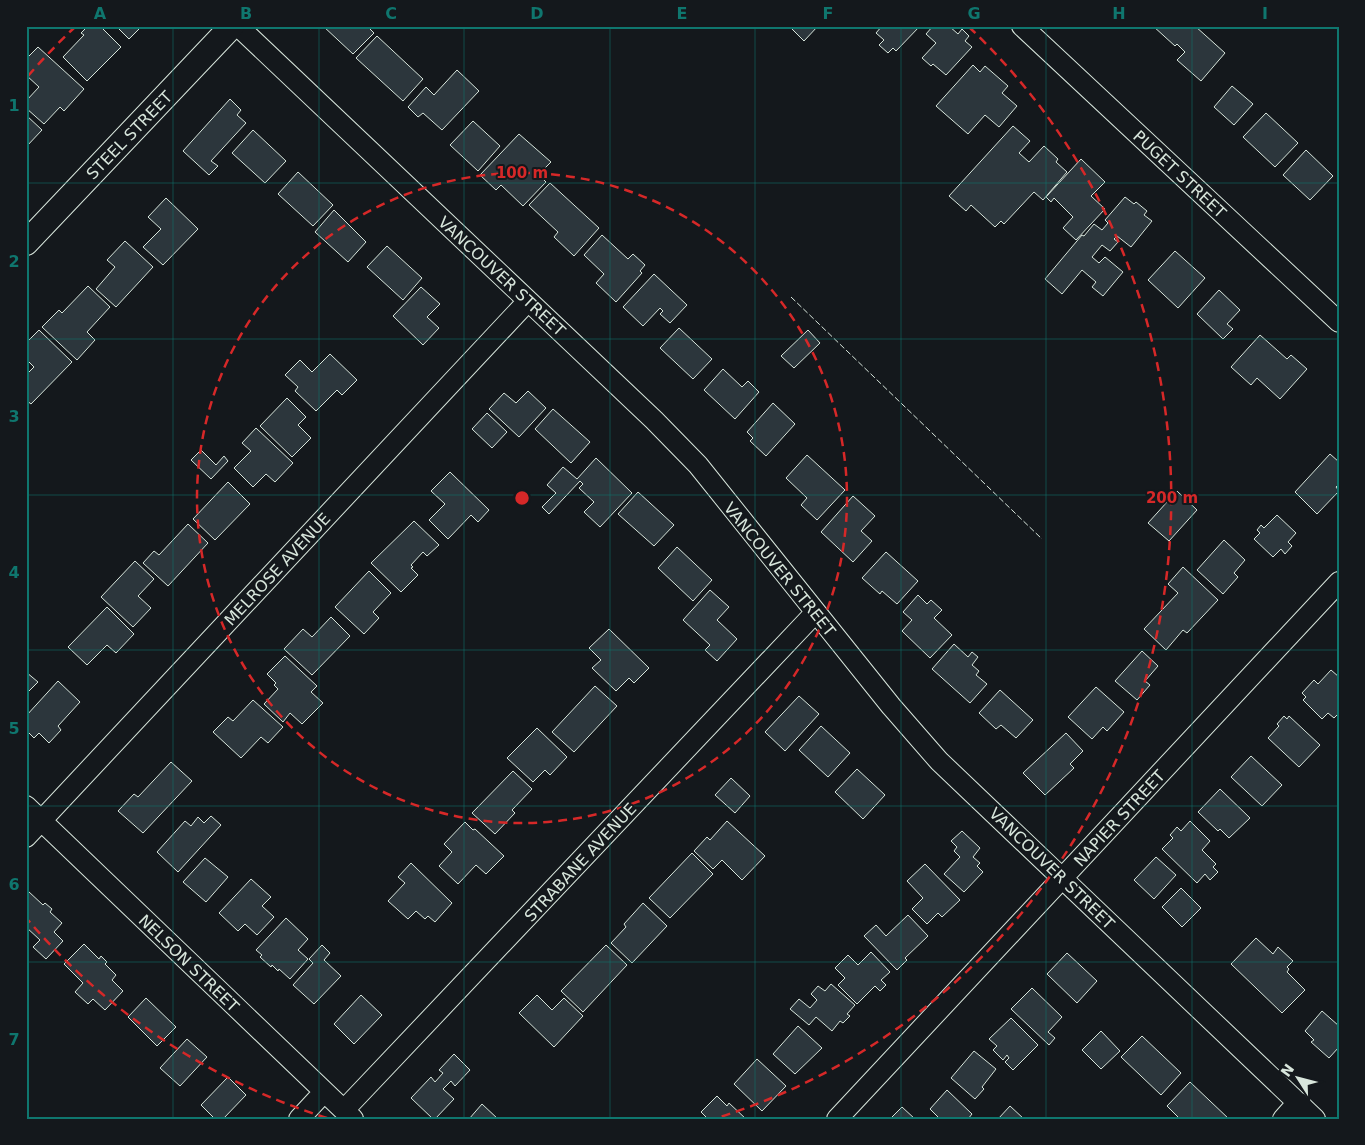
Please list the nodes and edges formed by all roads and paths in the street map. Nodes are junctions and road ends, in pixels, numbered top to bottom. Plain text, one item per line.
1 (232, 26) edge
2 (238, 26) edge
3 (1022, 26) edge
4 (26, 243) edge
5 (528, 301) junction
6 (1339, 322) edge
7 (1339, 582) edge
8 (816, 613) junction
9 (26, 806) edge
10 (42, 821) junction
11 (26, 837) edge
12 (1062, 878) junction
13 (324, 1092) junction
14 (1298, 1102) junction
15 (348, 1114) edge
16 (299, 1119) edge
17 (837, 1119) edge
18 (1283, 1119) edge
19 (1315, 1119) edge

1 - 4 street, STEEL STREET
2 - 5 street, VANCOUVER STREET
3 - 6 street, PUGET STREET
5 - 8 street, VANCOUVER STREET
5 - 10 street, MELROSE AVENUE
7 - 12 street, NAPIER STREET
8 - 12 street, VANCOUVER STREET
8 - 15 street, STRABANE AVENUE
9 - 10 street, NELSON STREET
10 - 11 street, MELROSE AVENUE
10 - 13 street, NELSON STREET
12 - 14 street, VANCOUVER STREET
12 - 17 street, NAPIER STREET
13 - 15 street, NELSON STREET
13 - 16 street
14 - 18 street
14 - 19 street, VANCOUVER STREET

